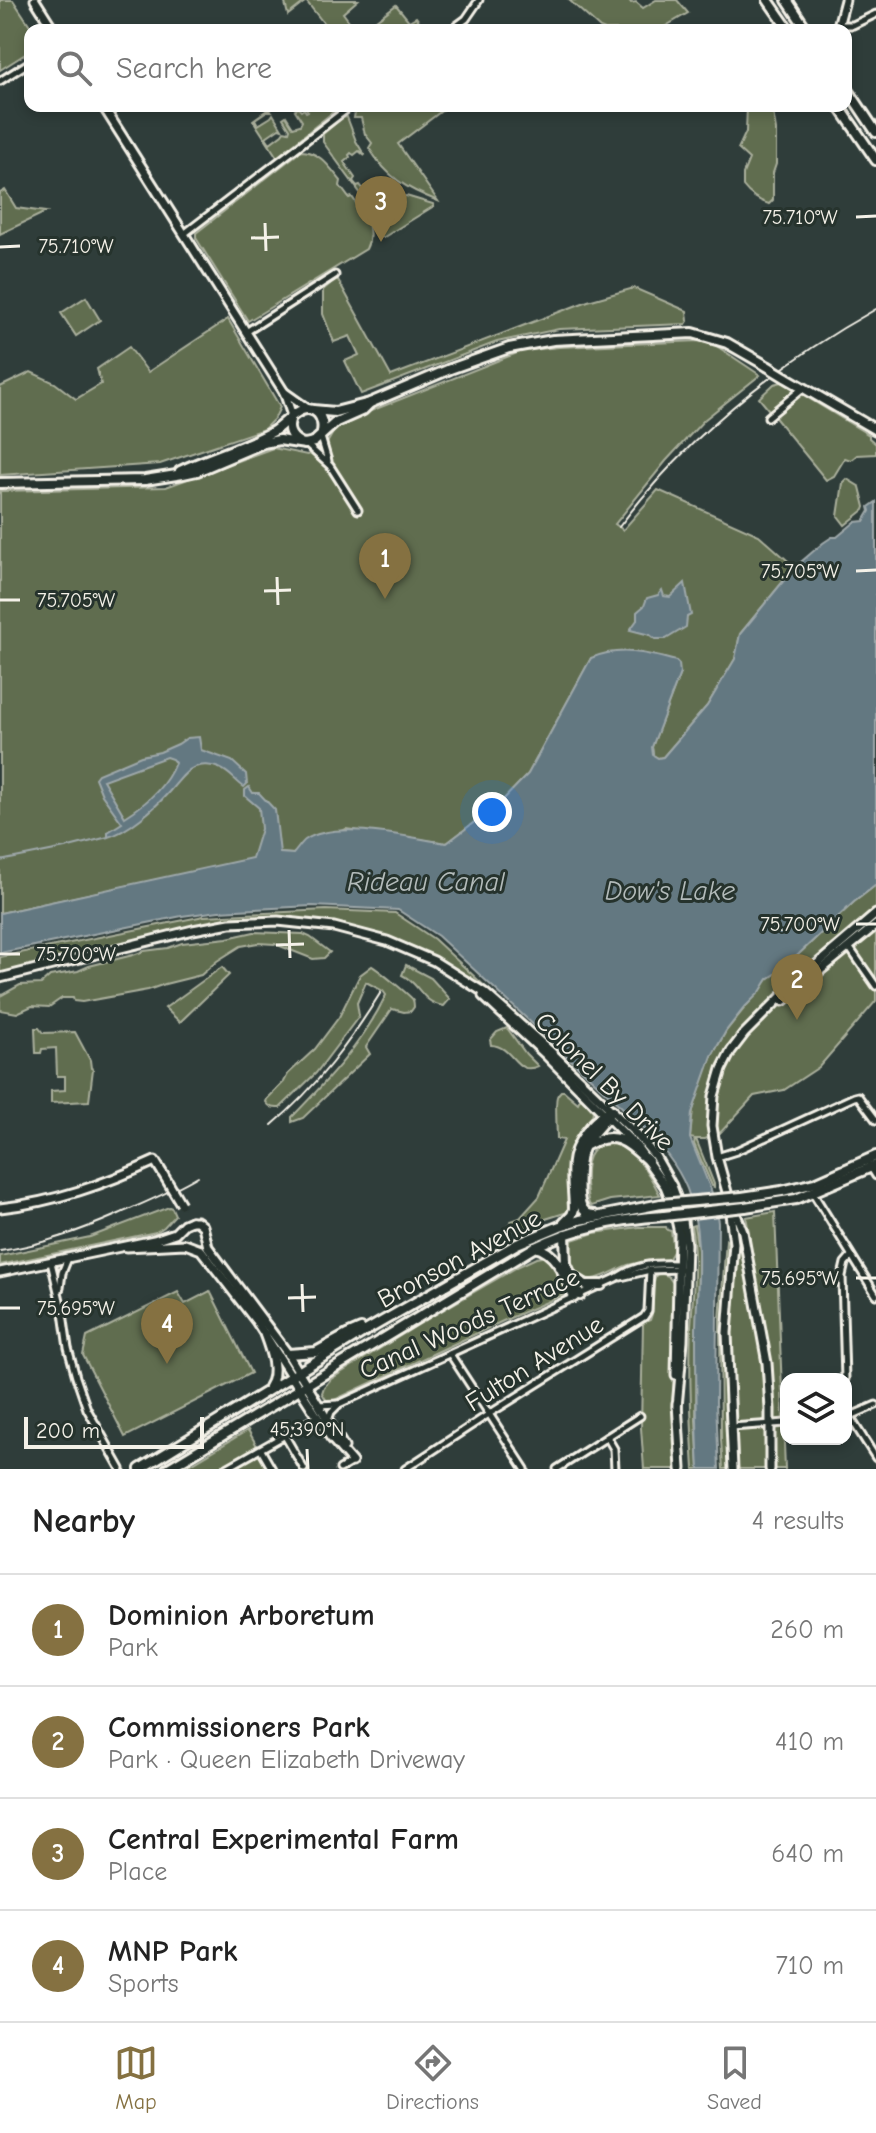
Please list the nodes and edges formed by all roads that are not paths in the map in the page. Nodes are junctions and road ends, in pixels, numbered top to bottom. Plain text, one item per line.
1 (35, 0) edge
2 (479, 0) edge
3 (768, 0) edge
4 (787, 0) edge
5 (845, 0) edge
6 (876, 14) edge
7 (50, 24) edge
8 (459, 24) edge
9 (785, 24) edge
10 (803, 24) edge
11 (838, 24) edge
12 (852, 25) edge
13 (24, 66) edge
14 (0, 81) edge
15 (852, 95) edge
16 (107, 112) edge
17 (343, 112) edge
18 (843, 112) edge
19 (873, 121) edge
20 (876, 132) edge
21 (876, 160) edge
22 (184, 234) junction
23 (335, 275) dead end
24 (246, 332) junction
25 (804, 388) junction
26 (284, 392) junction
27 (370, 403) junction
28 (310, 410) junction
29 (768, 417) dead end
30 (291, 418) junction
31 (876, 430) edge
32 (321, 434) junction
33 (303, 443) junction
34 (330, 466) junction
35 (168, 476) junction
36 (0, 483) edge
37 (358, 510) dead end
38 (876, 914) edge
39 (876, 925) edge
40 (847, 943) junction
41 (0, 978) edge
42 (876, 986) edge
43 (607, 1113) junction
44 (876, 1120) edge
45 (583, 1148) junction
46 (876, 1156) edge
47 (717, 1157) junction
48 (648, 1161) junction
49 (872, 1167) edge
50 (727, 1192) junction
51 (813, 1193) junction
52 (0, 1208) edge
53 (186, 1213) junction
54 (597, 1216) junction
55 (180, 1230) junction
56 (562, 1230) junction
57 (205, 1237) junction
58 (189, 1245) junction
59 (126, 1247) junction
60 (535, 1247) junction
61 (851, 1256) junction
62 (68, 1258) junction
63 (51, 1262) junction
64 (681, 1267) junction
65 (650, 1270) junction
66 (0, 1272) edge
67 (569, 1272) junction
68 (616, 1278) junction
69 (601, 1285) junction
70 (876, 1295) edge
71 (577, 1296) junction
72 (62, 1305) junction
73 (381, 1322) junction
74 (265, 1335) junction
75 (288, 1354) junction
76 (450, 1354) junction
77 (845, 1373) edge
78 (295, 1374) junction
79 (302, 1387) junction
80 (265, 1392) junction
81 (339, 1404) junction
82 (318, 1405) junction
83 (876, 1405) edge
84 (489, 1414) junction
85 (640, 1416) dead end
86 (852, 1416) edge
87 (317, 1417) junction
88 (328, 1421) junction
89 (780, 1424) edge
90 (852, 1424) edge
91 (770, 1425) junction
92 (730, 1427) junction
93 (285, 1436) junction
94 (607, 1437) junction
95 (261, 1450) junction
96 (876, 1458) edge
97 (355, 1465) edge
98 (121, 1469) edge
99 (140, 1469) edge
100 (167, 1469) edge
101 (225, 1469) edge
102 (272, 1469) edge
103 (304, 1469) edge
104 (340, 1469) edge
105 (405, 1469) edge
106 (525, 1469) edge
107 (557, 1469) edge
108 (615, 1469) edge
109 (681, 1469) edge
110 (733, 1469) edge
111 (770, 1469) edge

1 - 7 main road
2 - 8 street
3 - 9 main road
4 - 10 main road
5 - 11 main road
6 - 12 street
13 - 14 street
15 - 19 main road
16 - 22 main road
17 - 22 street
18 - 21 main road
19 - 20 main road
22 - 24 main road
23 - 24 street
24 - 26 main road
25 - 27 main road, bridge
25 - 29 street
25 - 31 main road
26 - 28 main road
26 - 30 main road
27 - 28 main road
27 - 32 main road
28 - 30 main road
28 - 32 main road
30 - 33 main road
30 - 35 main road
32 - 33 main road
32 - 34 street
33 - 34 street
33 - 35 main road
34 - 37 street
35 - 36 main road
38 - 40 main road
39 - 40 main road
40 - 42 street
40 - 47 main road
41 - 43 main road, Colonel By Drive
43 - 45 main road
43 - 48 main road, Colonel By Drive
43 - 56 main road
43 - 64 main road, Colonel By Drive
44 - 47 street
45 - 48 main road
45 - 54 main road
46 - 49 main road, Bronson Avenue
47 - 50 main road
48 - 64 main road, Colonel By Drive
49 - 51 main road, Bronson Avenue
49 - 54 main road, Bronson Avenue, bridge
50 - 91 main road
50 - 92 main road
51 - 56 main road, Bronson Avenue, bridge
51 - 61 street
52 - 53 main road, bridge
53 - 55 main road
53 - 57 main road
54 - 56 main road, Bronson Avenue
55 - 58 main road
55 - 59 main road
56 - 60 main road, Bronson Avenue
56 - 67 main road
56 - 73 main road, Bronson Avenue
57 - 58 main road
57 - 75 main road
58 - 59 main road
58 - 74 main road
59 - 62 main road
60 - 71 main road
60 - 79 main road, Bronson Avenue
61 - 70 street
61 - 77 street
62 - 63 main road
62 - 72 street
63 - 66 main road
63 - 72 street
64 - 65 street, Canal Woods Terrace
64 - 68 street, Canal Woods Terrace
64 - 109 main road, Colonel By Drive
65 - 68 street, Canal Woods Terrace
65 - 84 street, Fulton Avenue
67 - 69 main road
67 - 71 main road
68 - 69 street, Canal Woods Terrace
69 - 71 street, Canal Woods Terrace
71 - 76 street, Canal Woods Terrace
72 - 98 street
73 - 75 main road
73 - 78 main road, Bronson Avenue
74 - 78 main road
74 - 80 main road
75 - 78 main road
76 - 81 street, Canal Woods Terrace
76 - 84 street
78 - 79 main road
78 - 80 main road, Bronson Avenue
79 - 82 main road
79 - 87 main road
79 - 100 main road, Bronson Avenue
80 - 99 main road, Bronson Avenue
81 - 82 street, Canal Woods Terrace
81 - 88 street, Canal Woods Terrace
82 - 88 main road
83 - 86 street
84 - 105 street, Fulton Avenue
84 - 106 street
85 - 94 street
87 - 93 street
87 - 97 main road
88 - 97 main road
89 - 91 street
90 - 96 street
91 - 92 street
91 - 111 main road
92 - 110 main road
93 - 95 street
93 - 103 street
94 - 107 street
94 - 108 street
95 - 101 street
95 - 102 street
97 - 104 street

